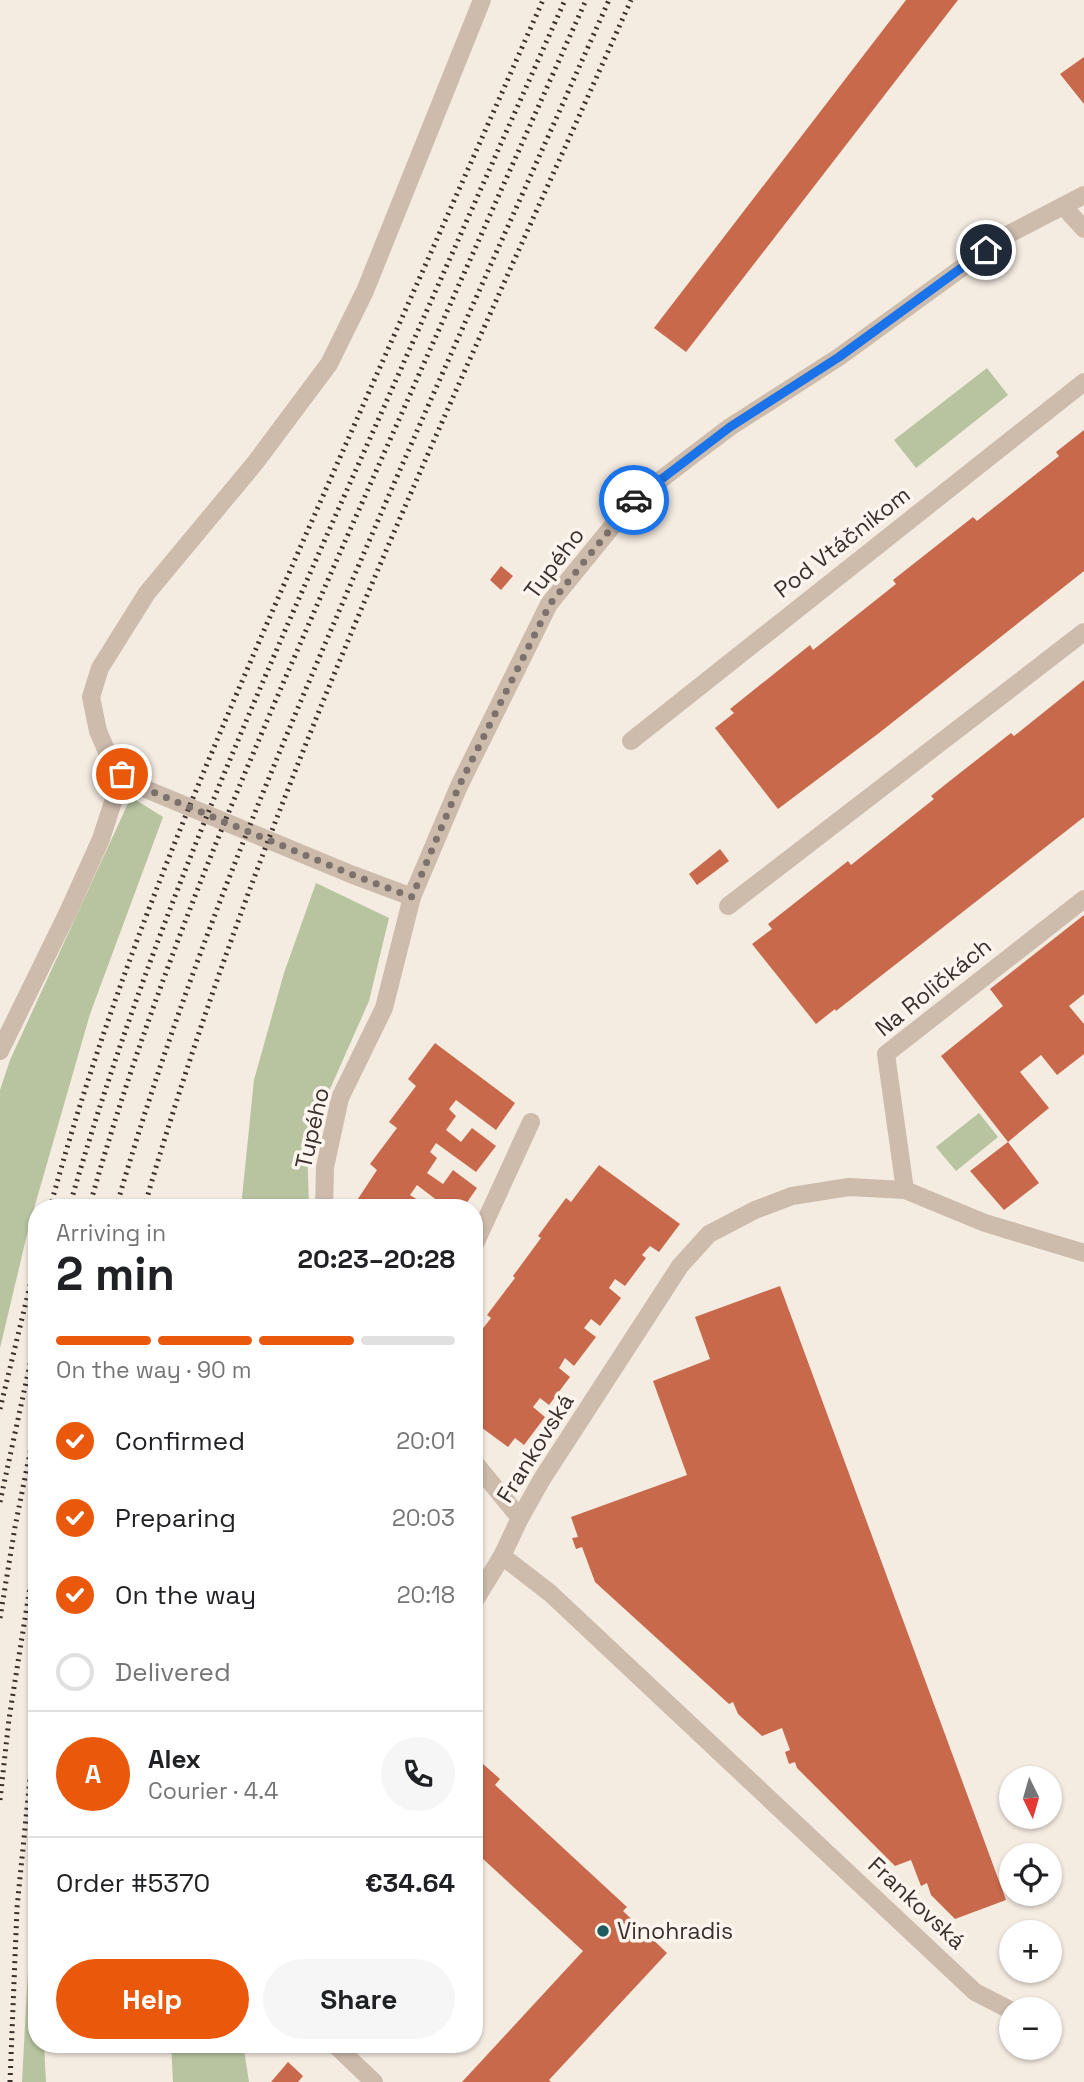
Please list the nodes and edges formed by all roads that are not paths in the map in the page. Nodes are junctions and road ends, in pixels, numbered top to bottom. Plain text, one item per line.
1 (482, 0) edge
2 (1084, 195) edge
3 (1063, 206) junction
4 (1084, 229) edge
5 (1084, 382) edge
6 (1084, 632) edge
7 (631, 741) dead end
8 (122, 774) junction
9 (412, 897) junction
10 (1084, 899) edge
11 (728, 906) dead end
12 (0, 1051) edge
13 (531, 1122) dead end
14 (905, 1190) junction
15 (324, 1199) edge
16 (483, 1226) edge
17 (1084, 1253) edge
18 (483, 1473) edge
19 (520, 1518) junction
20 (502, 1556) junction
21 (483, 1587) edge
22 (999, 2004) edge
23 (343, 2053) edge
24 (374, 2082) edge

1 - 8 street
2 - 3 street, Tupého
3 - 4 street
3 - 9 street, Tupého
5 - 7 street, Pod Vtáčnikom
6 - 11 street
8 - 9 street
8 - 12 street
9 - 15 street, Tupého
10 - 14 street, Na Roličkách
13 - 16 street
14 - 17 street, Frankovská
14 - 19 street, Frankovská
18 - 19 street
19 - 20 street, Frankovská
20 - 21 street
20 - 22 street, Frankovská
23 - 24 street

